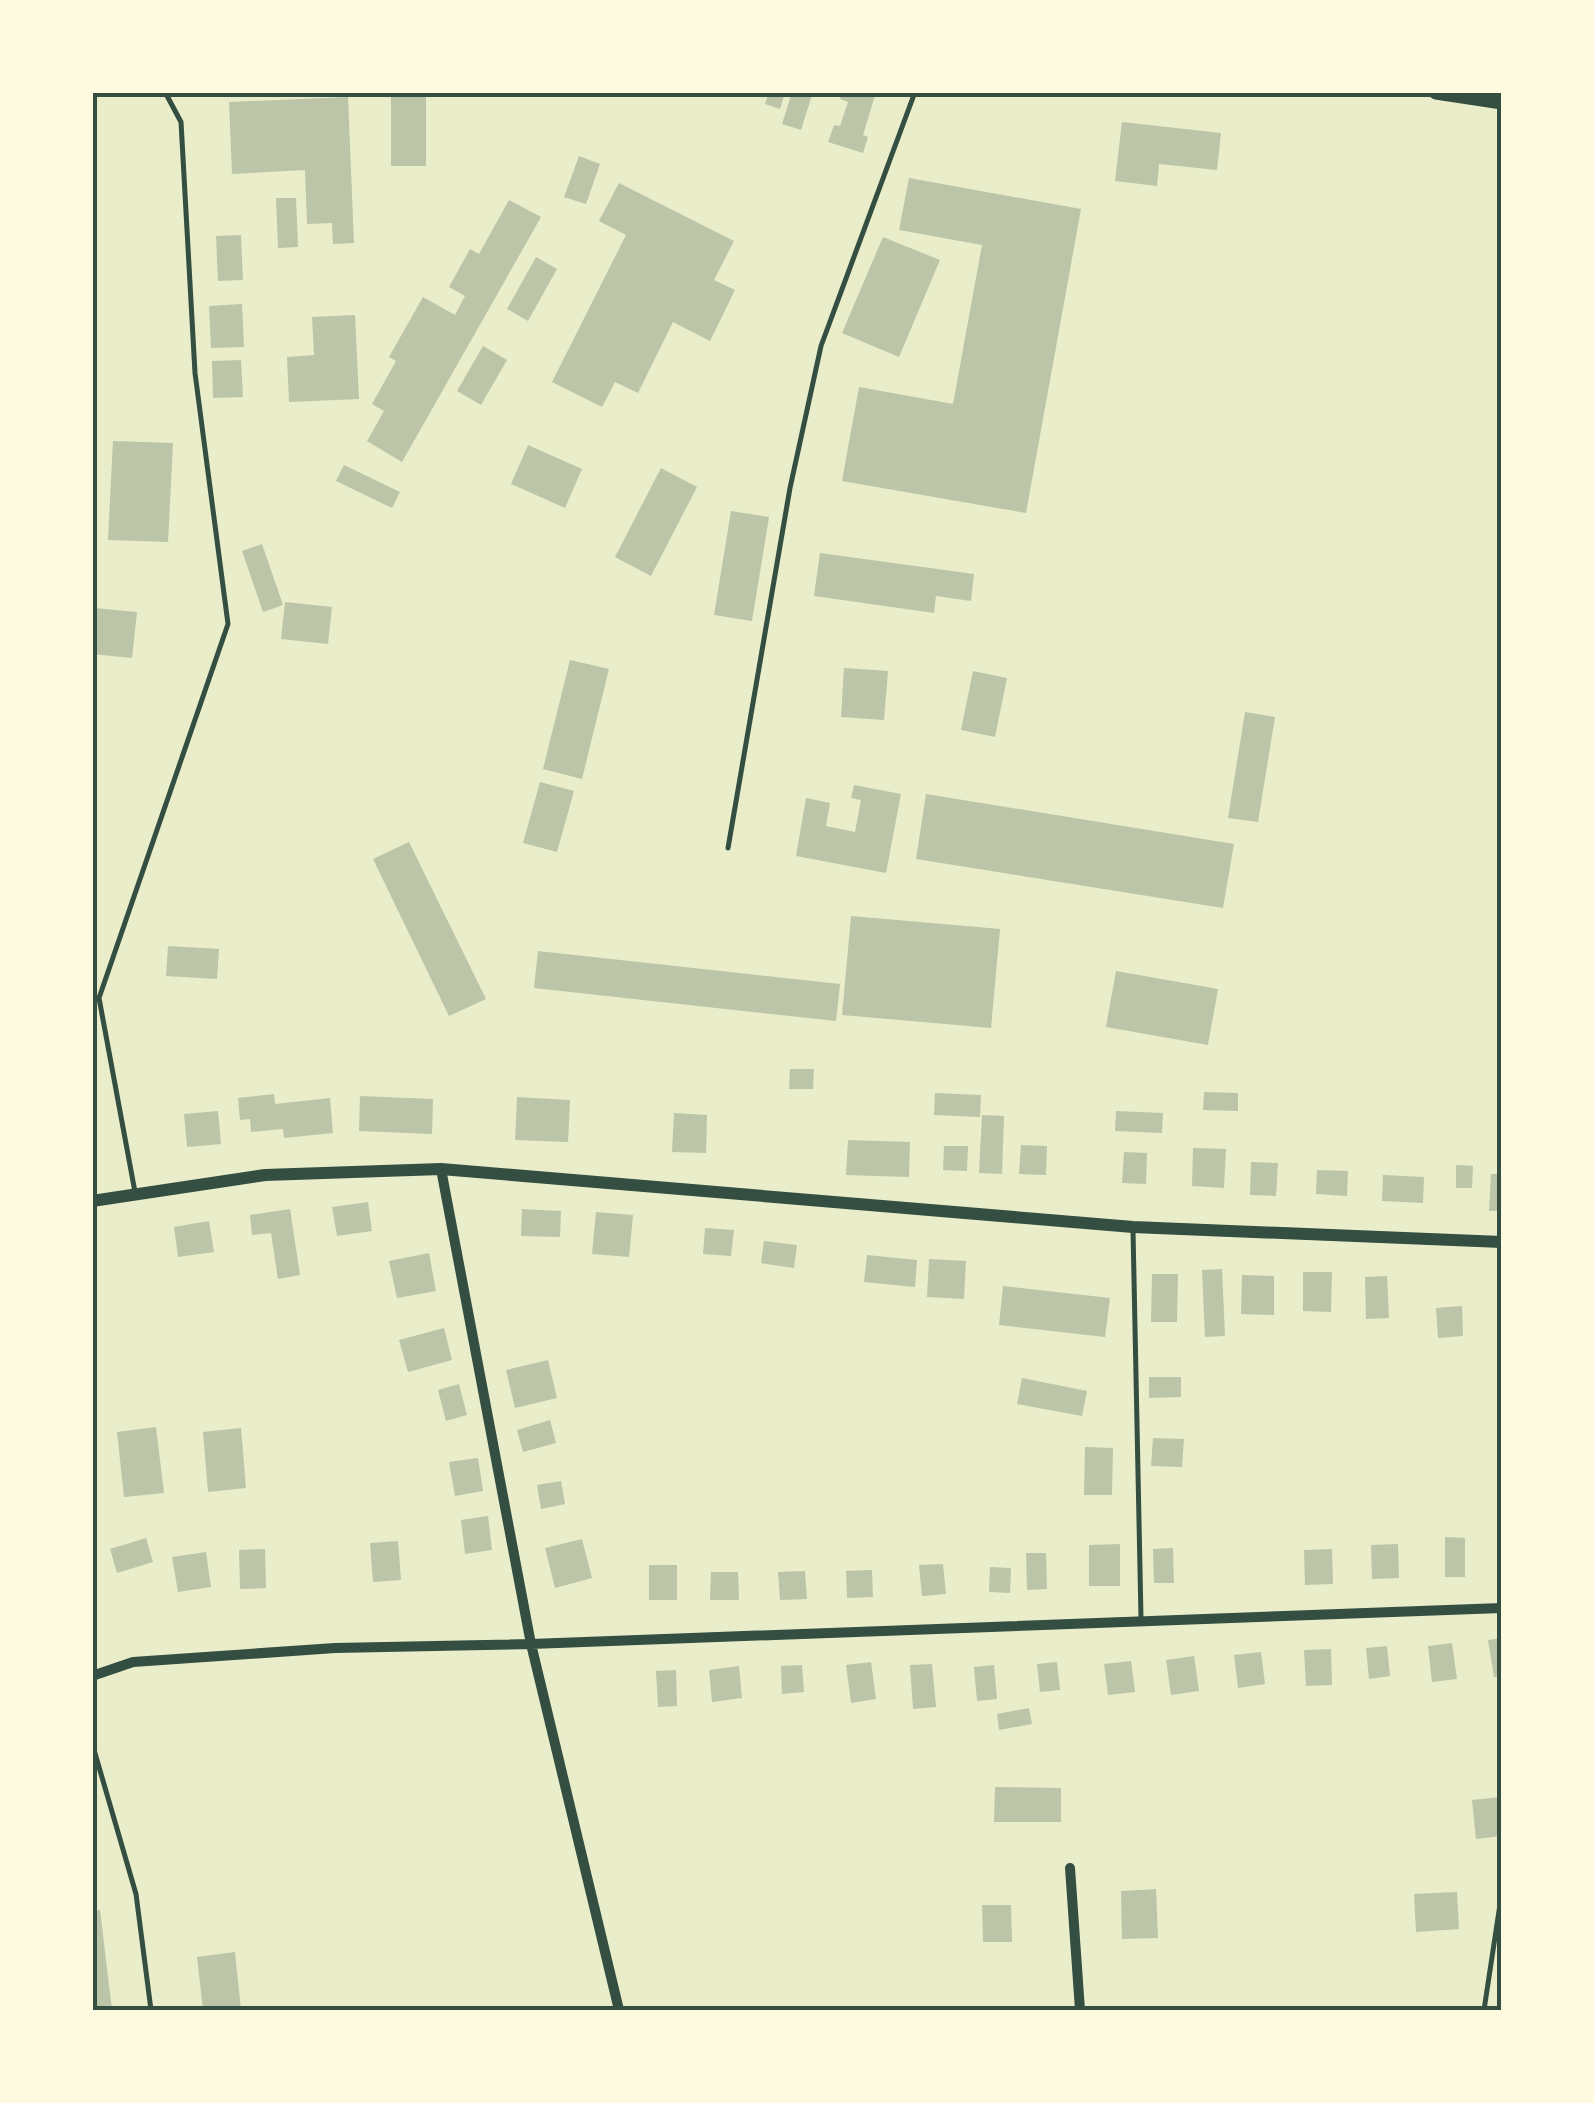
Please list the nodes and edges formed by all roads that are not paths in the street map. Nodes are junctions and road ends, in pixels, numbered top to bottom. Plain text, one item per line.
1 (165, 92) edge
2 (915, 92) edge
3 (1436, 92) edge
4 (1502, 102) edge
5 (728, 848) dead end
6 (441, 1169) junction
7 (135, 1195) junction
8 (92, 1201) edge
9 (1133, 1226) junction
10 (1502, 1242) edge
11 (1502, 1608) edge
12 (1142, 1622) junction
13 (531, 1644) junction
14 (92, 1676) edge
15 (92, 1743) edge
16 (1070, 1868) dead end
17 (1502, 1891) edge
18 (151, 2010) edge
19 (619, 2010) edge
20 (1080, 2010) edge
21 (1484, 2010) edge

1 - 7 lane
2 - 5 lane
3 - 4 main road
6 - 7 street
6 - 9 street
6 - 13 street
7 - 8 street
9 - 10 street
9 - 12 lane
11 - 12 street
12 - 13 street
13 - 14 street
13 - 19 street
15 - 18 lane
16 - 20 street
17 - 21 lane

